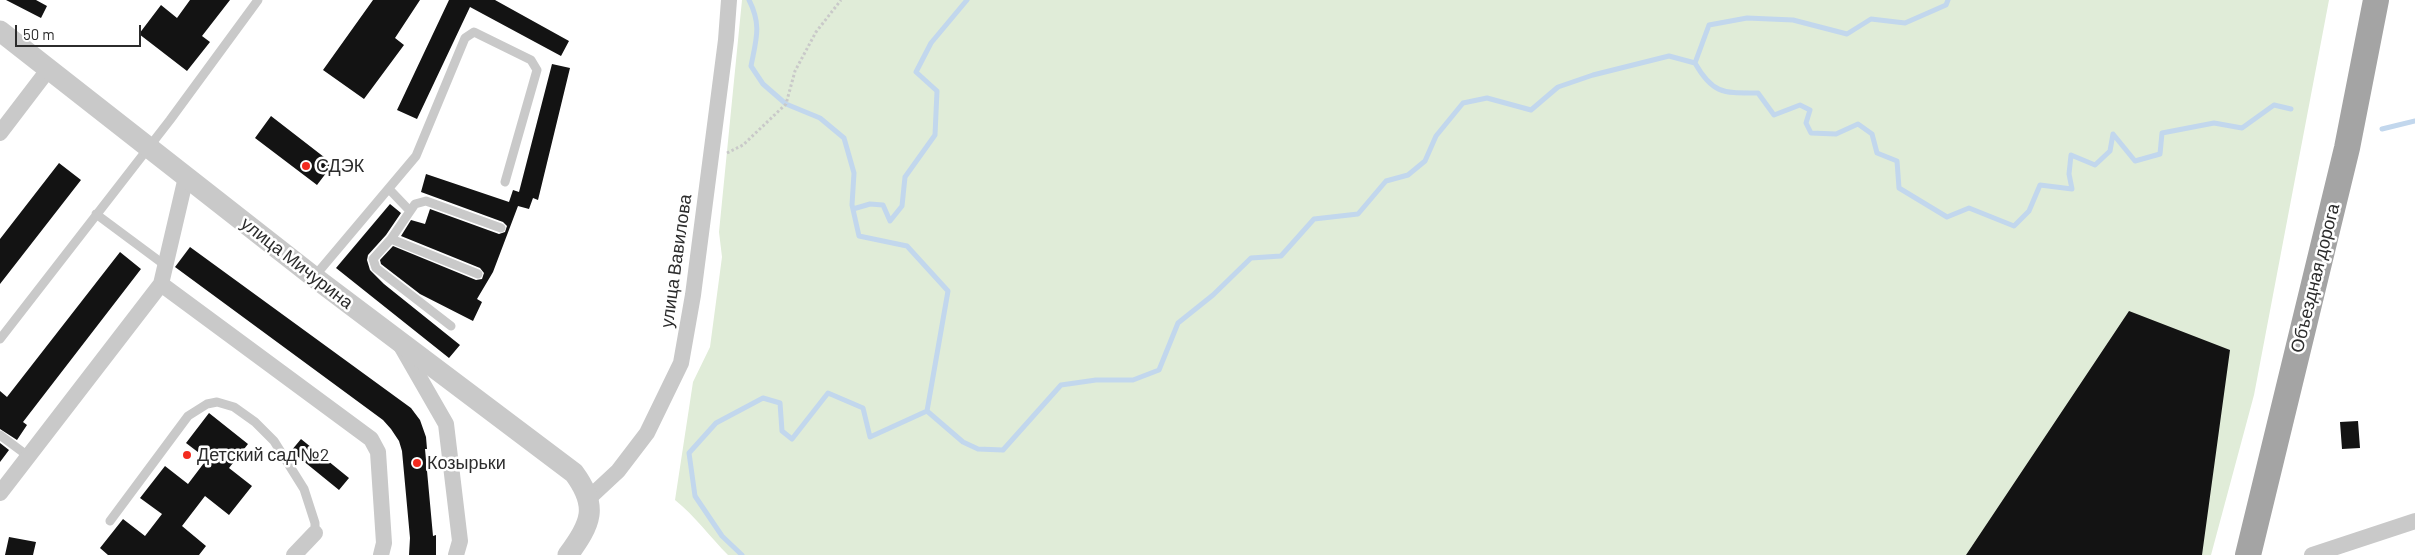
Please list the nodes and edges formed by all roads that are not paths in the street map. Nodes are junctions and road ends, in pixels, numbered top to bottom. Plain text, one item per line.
1 (258, 0) edge
2 (729, 0) edge
3 (2376, 0) edge
4 (0, 30) edge
5 (48, 70) junction
6 (0, 133) edge
7 (147, 147) junction
8 (186, 177) junction
9 (505, 182) dead end
10 (389, 189) junction
11 (410, 211) junction
12 (96, 214) junction
13 (501, 228) dead end
14 (391, 239) junction
15 (166, 266) junction
16 (478, 274) dead end
17 (314, 277) junction
18 (161, 284) junction
19 (451, 326) dead end
20 (0, 339) edge
21 (398, 340) junction
22 (0, 435) edge
23 (28, 456) junction
24 (0, 492) edge
25 (589, 498) junction
26 (110, 521) dead end
27 (2415, 521) edge
28 (315, 533) joint
29 (294, 555) edge
30 (381, 555) edge
31 (456, 555) edge
32 (568, 555) edge
33 (2248, 555) edge
34 (2312, 555) edge

1 - 7 lane
2 - 25 street, улица Вавилова
3 - 33 main road, Объездная дорога
4 - 5 street, улица Мичурина
5 - 6 street
5 - 7 street, улица Мичурина
7 - 8 street, улица Мичурина
7 - 12 lane
8 - 15 street
8 - 17 street, улица Мичурина
9 - 10 lane
10 - 11 lane
10 - 17 lane
11 - 13 lane
11 - 14 lane
12 - 15 lane
12 - 20 lane
14 - 16 lane
14 - 19 lane
15 - 18 street
17 - 21 street, улица Мичурина
18 - 23 street
18 - 30 street
21 - 25 street, улица Мичурина
21 - 31 street
22 - 23 lane
23 - 24 street
25 - 32 street
26 - 28 lane
27 - 34 street
28 - 29 street

